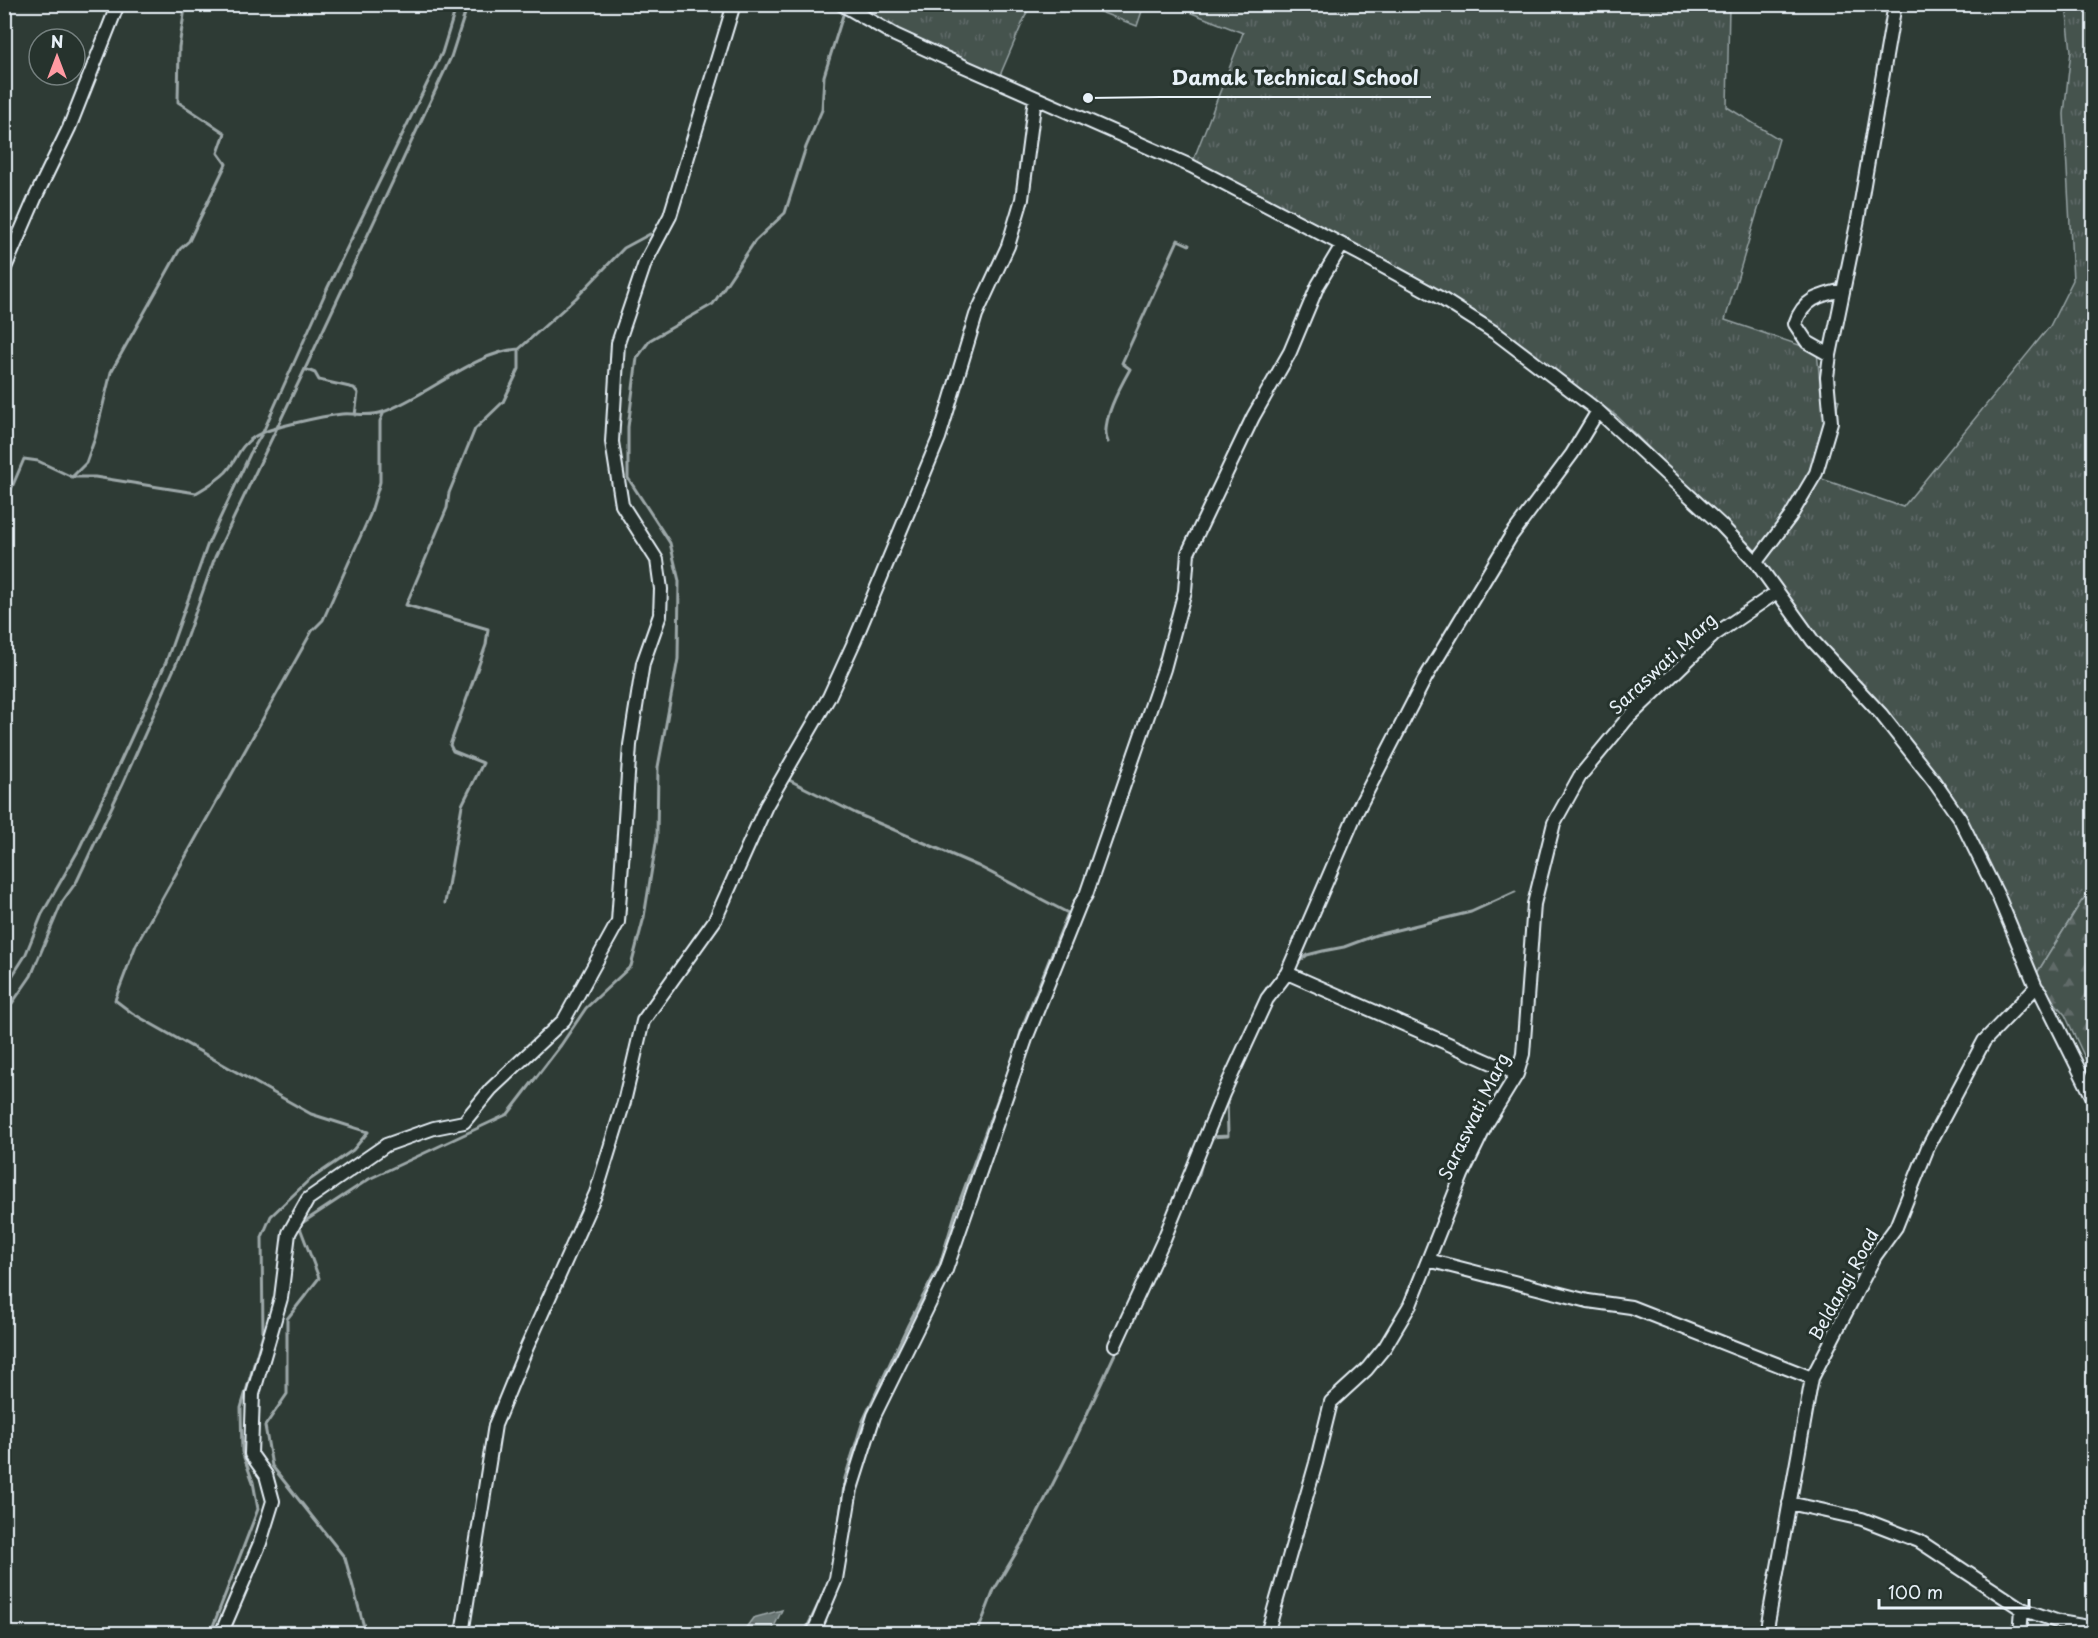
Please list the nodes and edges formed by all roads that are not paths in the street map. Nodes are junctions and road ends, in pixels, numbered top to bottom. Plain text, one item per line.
1 (118, 4) edge
2 (734, 4) edge
3 (842, 4) edge
4 (1895, 4) edge
5 (1035, 98) junction
6 (1342, 245) junction
7 (4, 270) edge
8 (1844, 290) junction
9 (1830, 355) junction
10 (1598, 411) junction
11 (1756, 562) junction
12 (1777, 592) junction
13 (1287, 973) junction
14 (2036, 987) junction
15 (1517, 1074) junction
16 (2094, 1100) edge
17 (1428, 1260) junction
18 (1115, 1345) dead end
19 (1812, 1378) junction
20 (1789, 1503) junction
21 (2022, 1609) junction
22 (2094, 1628) edge
23 (221, 1634) edge
24 (462, 1634) edge
25 (813, 1634) edge
26 (1267, 1634) edge
27 (1766, 1634) edge
28 (2020, 1634) edge

1 - 7 street
2 - 23 street
3 - 5 street
4 - 8 street
5 - 6 street
5 - 24 street
6 - 10 street
6 - 25 street
8 - 9 street
8 - 9 street
9 - 11 street
10 - 11 street
10 - 13 street
11 - 12 street
12 - 14 street
12 - 15 street, Saraswati Marg
13 - 15 street
13 - 18 street
14 - 16 street
14 - 19 street, Beldangi Road
15 - 17 street, Saraswati Marg
17 - 19 street
17 - 26 street, Saraswati Marg
19 - 20 street, Beldangi Road
20 - 21 street
20 - 27 street, Beldangi Road
21 - 22 street
21 - 28 street

